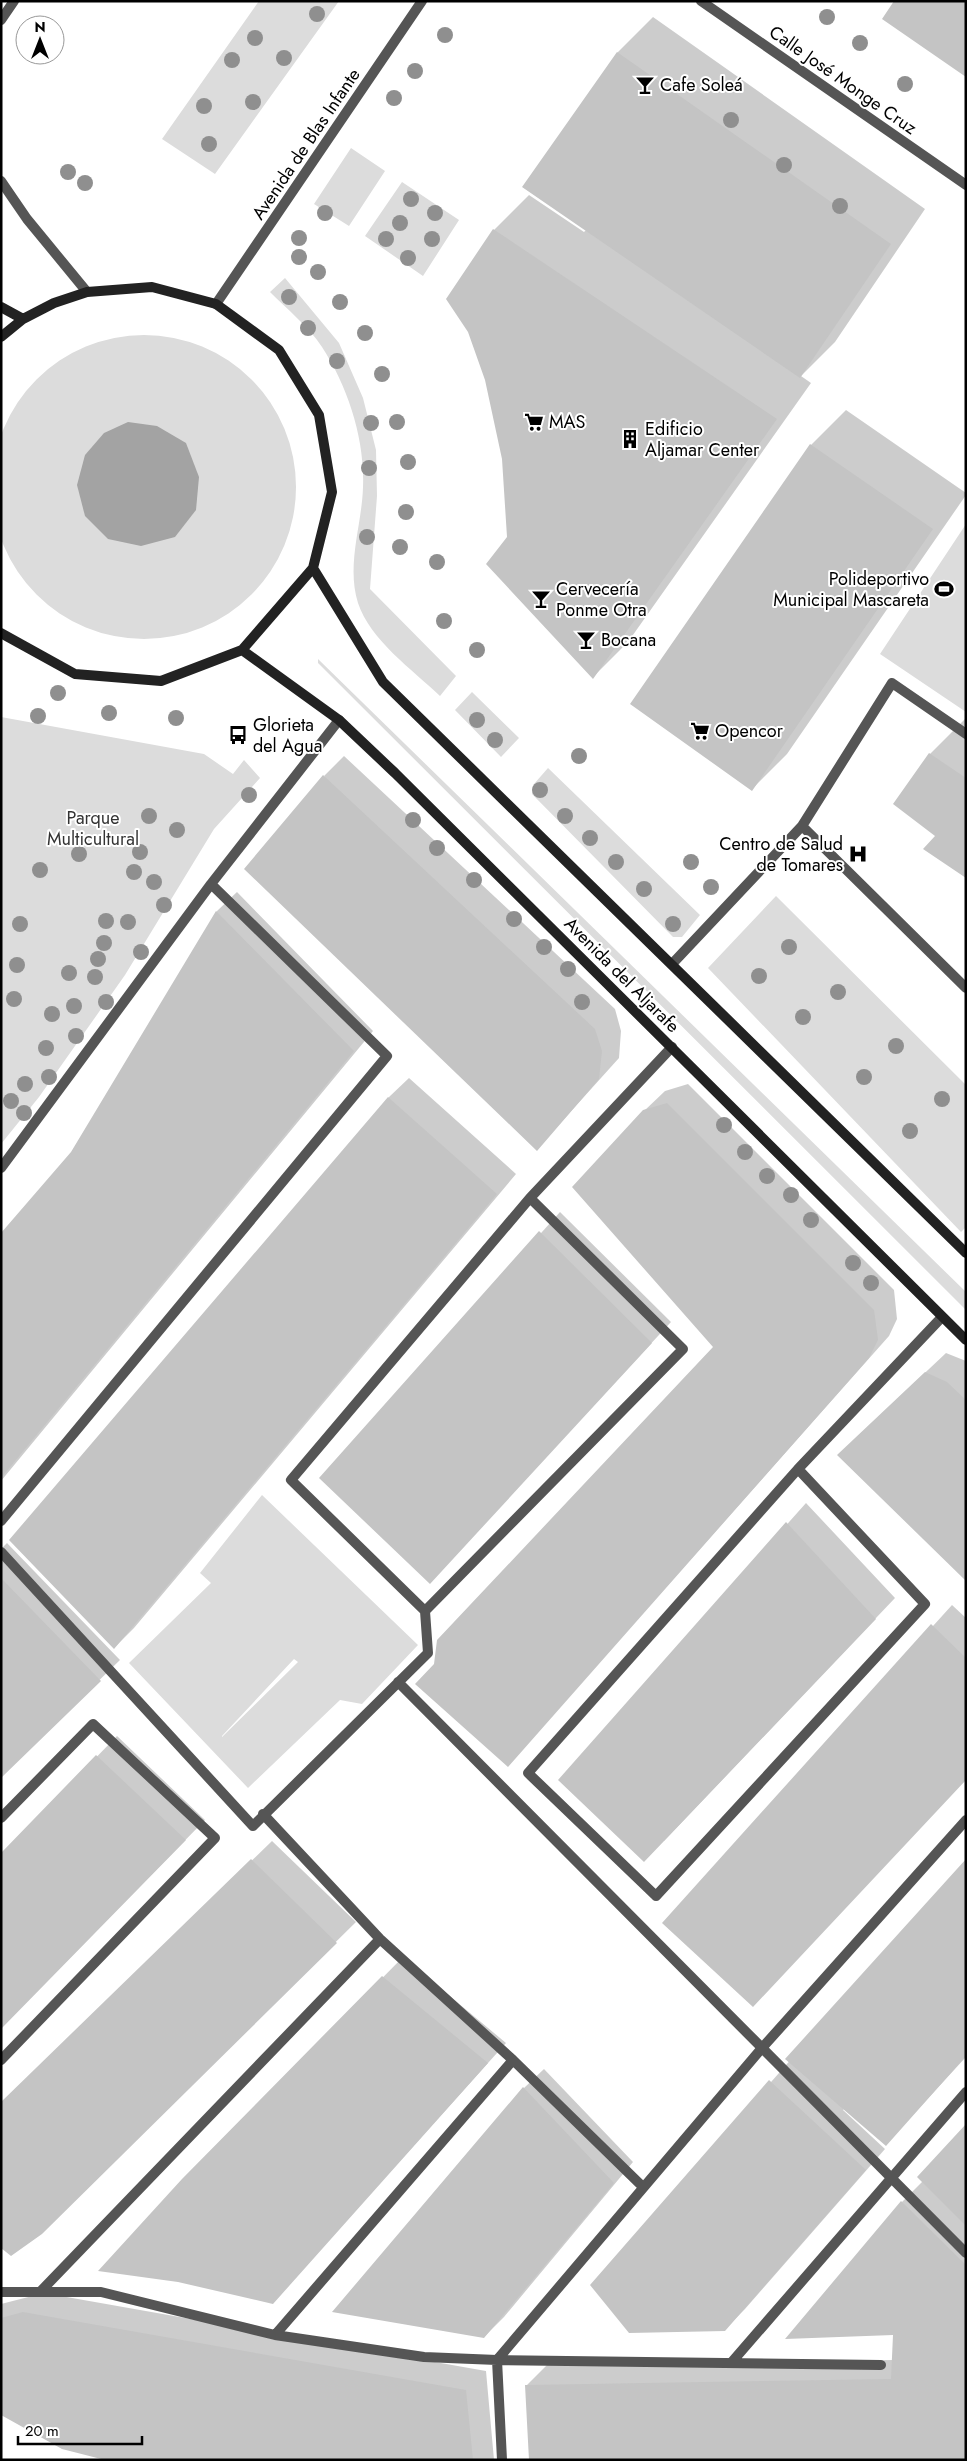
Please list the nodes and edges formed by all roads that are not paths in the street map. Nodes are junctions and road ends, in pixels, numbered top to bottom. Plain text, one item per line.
1 (14, 1) edge
2 (422, 1) edge
3 (701, 1) edge
4 (1, 20) edge
5 (1, 181) edge
6 (966, 185) edge
7 (87, 292) junction
8 (216, 304) junction
9 (1, 307) edge
10 (23, 319) junction
11 (1, 337) edge
12 (313, 568) junction
13 (1, 633) edge
14 (242, 650) junction
15 (339, 720) junction
16 (966, 734) edge
17 (802, 826) junction
18 (211, 884) junction
19 (673, 963) junction
20 (966, 988) edge
21 (672, 1047) junction
22 (1, 1168) edge
23 (530, 1198) junction
24 (966, 1253) edge
25 (942, 1317) junction
26 (966, 1340) edge
27 (798, 1470) junction
28 (1, 1521) edge
29 (1, 1552) edge
30 (425, 1611) junction
31 (398, 1682) junction
32 (263, 1814) junction
33 (1, 1818) edge
34 (966, 1820) edge
35 (380, 1939) junction
36 (762, 2048) junction
37 (1, 2060) edge
38 (513, 2060) junction
39 (966, 2092) edge
40 (891, 2177) junction
41 (643, 2187) junction
42 (966, 2253) edge
43 (2, 2291) edge
44 (40, 2292) junction
45 (275, 2335) junction
46 (498, 2360) junction
47 (731, 2363) junction
48 (880, 2365) dead end
49 (502, 2460) edge

1 - 4 street
2 - 8 street, Avenida de Blas Infante
3 - 6 street, Calle José Monge Cruz
5 - 7 street
7 - 8 main road
7 - 10 main road
8 - 12 main road
9 - 10 main road
10 - 11 main road
12 - 14 main road
12 - 19 main road
13 - 14 main road
14 - 15 main road, Avenida del Aljarafe
15 - 18 street
15 - 21 main road, Avenida del Aljarafe
16 - 17 street
17 - 19 street
17 - 20 street
18 - 22 street
18 - 28 street
19 - 24 main road
21 - 23 street
21 - 25 main road, Avenida del Aljarafe
23 - 30 street
23 - 30 street
25 - 26 main road, Avenida del Aljarafe
25 - 27 street
27 - 27 street
29 - 32 street
30 - 31 street
31 - 32 street
31 - 36 street
32 - 35 street
33 - 37 street
34 - 36 street
35 - 38 street
35 - 44 street
36 - 40 street
36 - 41 street
38 - 41 street
38 - 45 street
39 - 40 street
40 - 42 street
40 - 47 street
41 - 46 street
43 - 44 street
44 - 45 street
45 - 46 street
46 - 47 street
46 - 49 street
47 - 48 street

